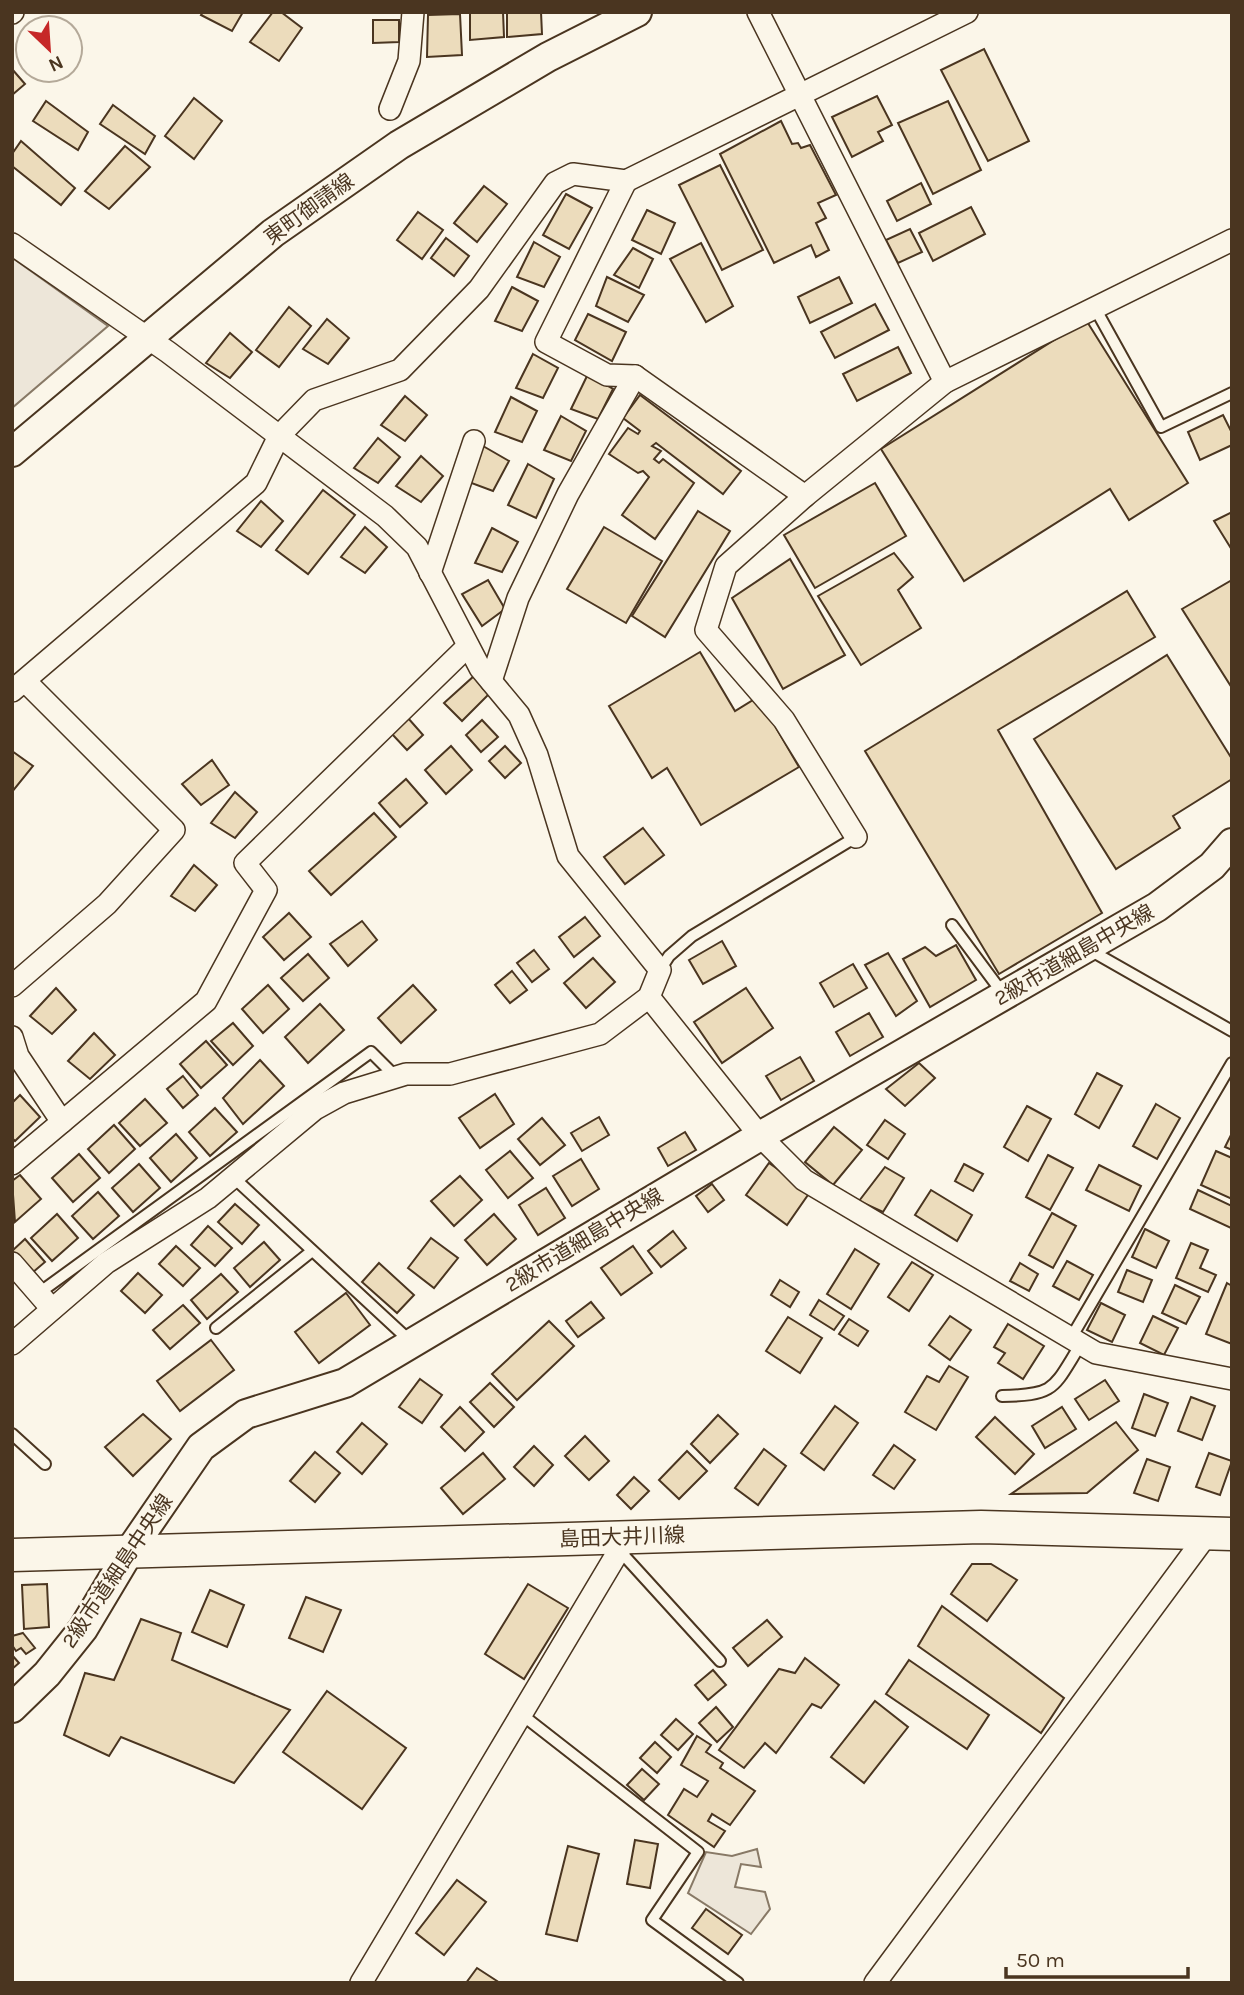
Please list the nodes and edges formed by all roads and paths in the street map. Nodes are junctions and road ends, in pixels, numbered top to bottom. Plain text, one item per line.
1 (413, 12) edge
2 (637, 12) edge
3 (758, 12) edge
4 (967, 12) edge
5 (800, 95) junction
6 (390, 109) dead end
7 (626, 181) junction
8 (1232, 240) edge
9 (12, 244) edge
10 (1095, 308) junction
11 (148, 338) junction
12 (635, 376) junction
13 (945, 382) junction
14 (1232, 393) edge
15 (279, 436) junction
16 (474, 441) dead end
17 (12, 452) edge
18 (805, 496) junction
19 (430, 573) junction
20 (468, 646) junction
21 (491, 681) junction
22 (18, 686) edge
23 (856, 837) joint
24 (1232, 843) edge
25 (952, 925) dead end
26 (1086, 948) junction
27 (660, 970) junction
28 (12, 986) edge
29 (1004, 995) junction
30 (649, 997) junction
31 (1232, 1031) edge
32 (12, 1037) edge
33 (1232, 1062) edge
34 (396, 1077) junction
35 (62, 1122) junction
36 (760, 1136) junction
37 (12, 1164) edge
38 (233, 1177) junction
39 (312, 1251) junction
40 (12, 1263) edge
41 (94, 1263) junction
42 (46, 1301) junction
43 (216, 1328) dead end
44 (1076, 1341) junction
45 (412, 1343) junction
46 (12, 1344) edge
47 (1232, 1379) edge
48 (1003, 1396) dead end
49 (12, 1434) edge
50 (45, 1464) dead end
51 (1220, 1534) edge
52 (623, 1543) junction
53 (129, 1552) junction
54 (12, 1555) edge
55 (720, 1661) dead end
56 (12, 1708) edge
57 (521, 1714) junction
58 (361, 1983) edge
59 (738, 1983) edge
60 (876, 1983) edge

1 - 6 street
2 - 11 street, 東町御請線
3 - 5 street
4 - 5 street
5 - 7 street
5 - 13 street
7 - 12 street
7 - 15 street
8 - 10 street
9 - 11 street
10 - 13 street
10 - 14 lane
11 - 15 street
11 - 17 street, 東町御請線
12 - 18 street
12 - 21 street
13 - 18 street
15 - 19 street
15 - 22 street
16 - 19 street
18 - 23 street
19 - 20 street
20 - 21 street
20 - 35 street
21 - 27 street
22 - 28 street
23 - 27 lane
24 - 26 street, 2級市道細島中央線
25 - 29 lane
26 - 29 street, 2級市道細島中央線
26 - 31 lane
27 - 30 street
29 - 36 street, 2級市道細島中央線
30 - 34 street
30 - 36 street
32 - 35 street
33 - 44 lane
34 - 38 street
34 - 41 lane
35 - 37 street
36 - 44 street
36 - 45 street, 2級市道細島中央線
38 - 39 lane
38 - 41 street
39 - 43 lane
39 - 45 lane
40 - 42 street
41 - 42 street
42 - 46 street
44 - 47 street
44 - 48 lane
45 - 53 street, 2級市道細島中央線
49 - 50 lane
51 - 52 main road, 島田大井川線
51 - 60 street
52 - 53 main road, 島田大井川線
52 - 55 lane
52 - 57 street
53 - 54 main road, 島田大井川線
53 - 56 street, 2級市道細島中央線
57 - 58 street
57 - 59 lane

